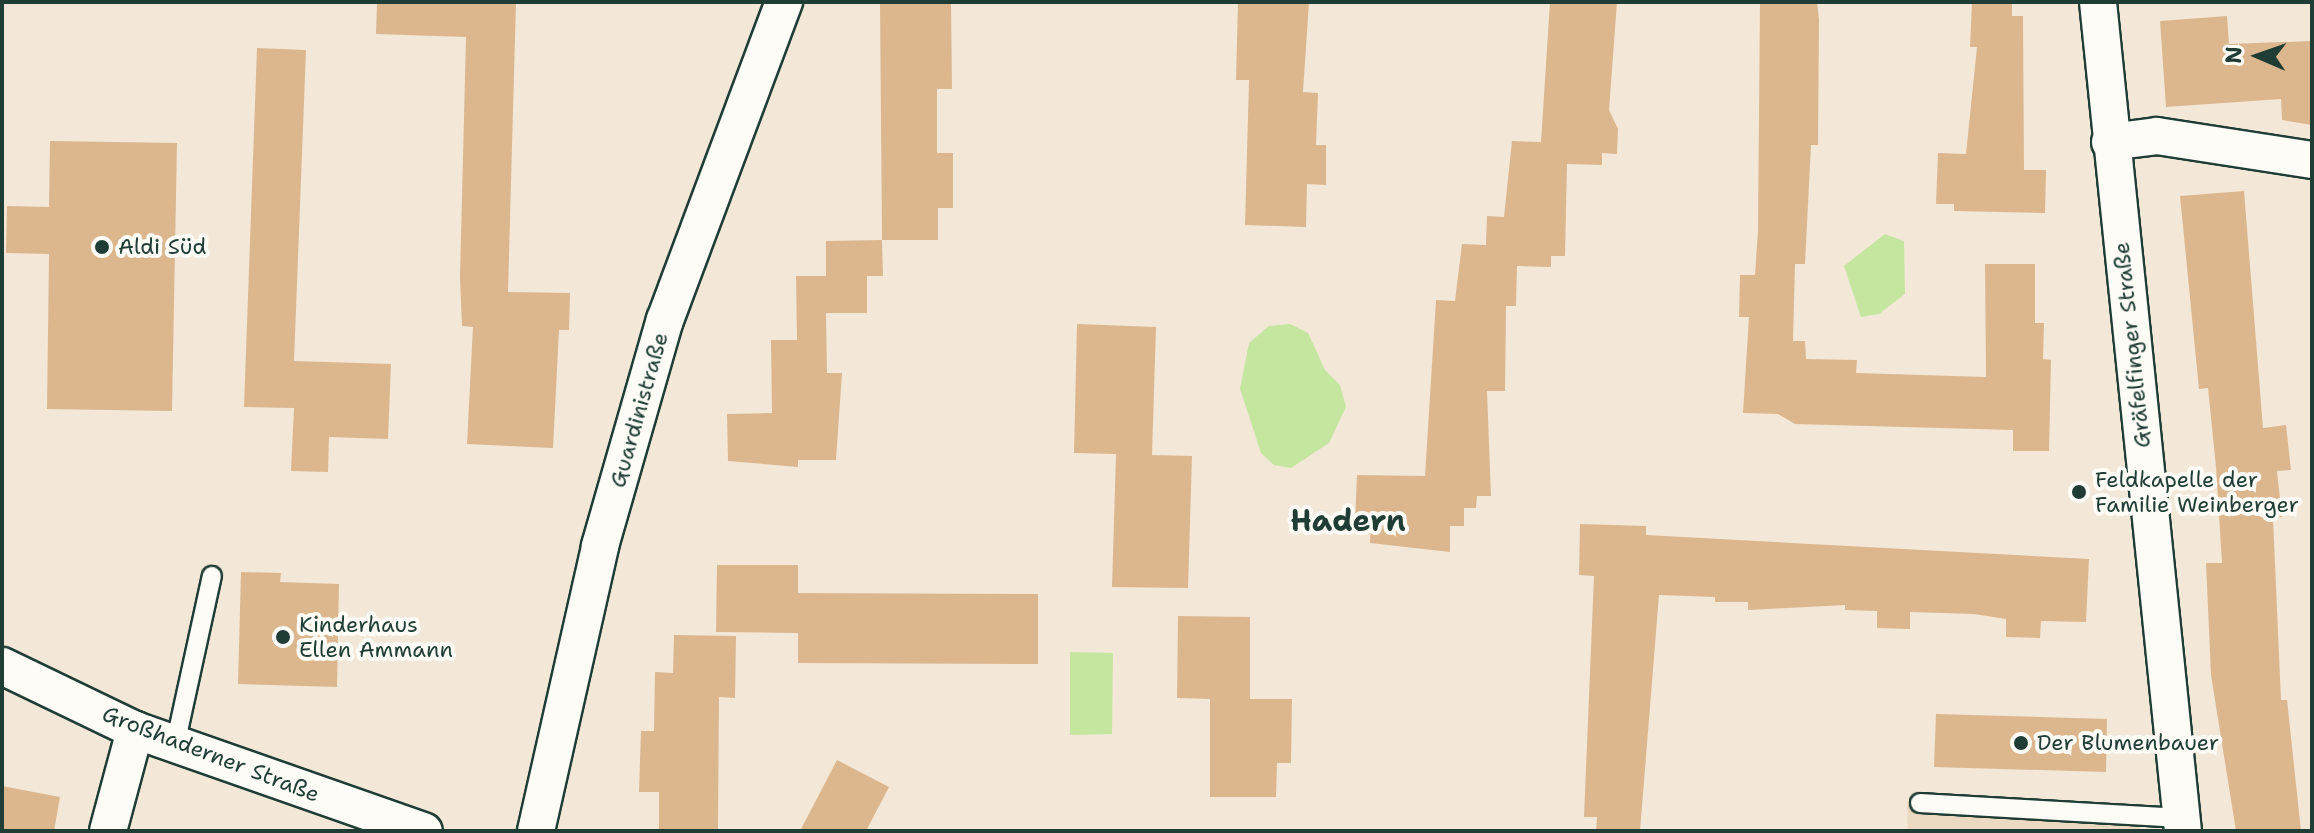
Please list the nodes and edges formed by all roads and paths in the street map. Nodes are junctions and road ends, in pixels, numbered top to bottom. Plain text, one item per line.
1 (784, 2) edge
2 (2098, 2) edge
3 (2110, 142) junction
4 (2312, 160) edge
5 (212, 576) dead end
6 (2, 666) edge
7 (135, 730) junction
8 (175, 745) junction
9 (1920, 803) dead end
10 (2182, 825) edge
11 (108, 831) edge
12 (424, 831) edge
13 (536, 831) edge

1 - 13 street, Guardinistraße
2 - 3 street, Gräfelfinger Straße
3 - 4 street
3 - 10 street, Gräfelfinger Straße
5 - 8 lane
6 - 7 street, Großhaderner Straße
7 - 8 street, Großhaderner Straße
7 - 11 street
8 - 12 street, Großhaderner Straße
9 - 10 lane

